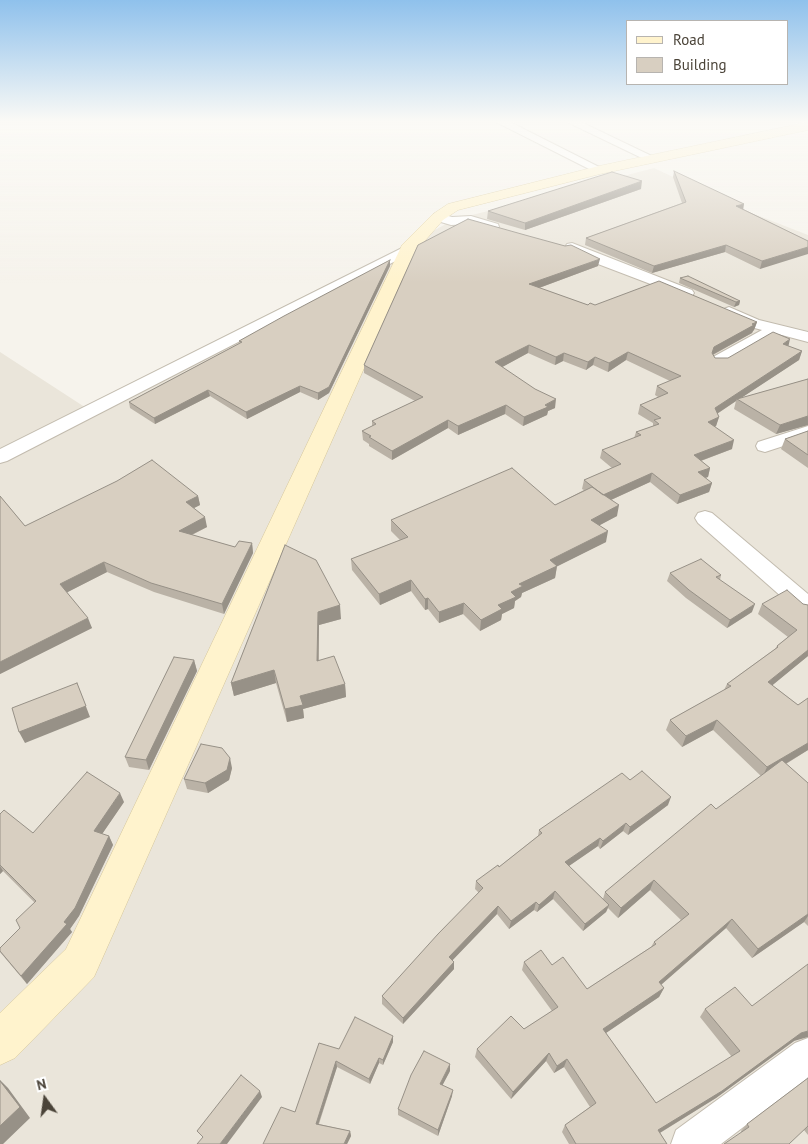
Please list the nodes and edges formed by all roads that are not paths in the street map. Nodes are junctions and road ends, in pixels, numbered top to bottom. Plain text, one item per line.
1 (578, 175) edge
2 (438, 217) junction
3 (508, 231) edge
4 (557, 244) edge
5 (408, 249) junction
6 (699, 298) edge
7 (714, 305) edge
8 (776, 329) junction
9 (808, 337) edge
10 (719, 361) edge
11 (808, 432) edge
12 (765, 446) dead end
13 (0, 458) edge
14 (705, 518) dead end
15 (808, 607) edge
16 (0, 1043) edge
17 (808, 1056) edge
18 (690, 1144) edge

1 - 2 street
2 - 3 street
2 - 5 street
4 - 6 street
5 - 13 street
5 - 16 street
7 - 8 street
8 - 9 street
8 - 10 street
11 - 12 street
14 - 15 street
17 - 18 street

